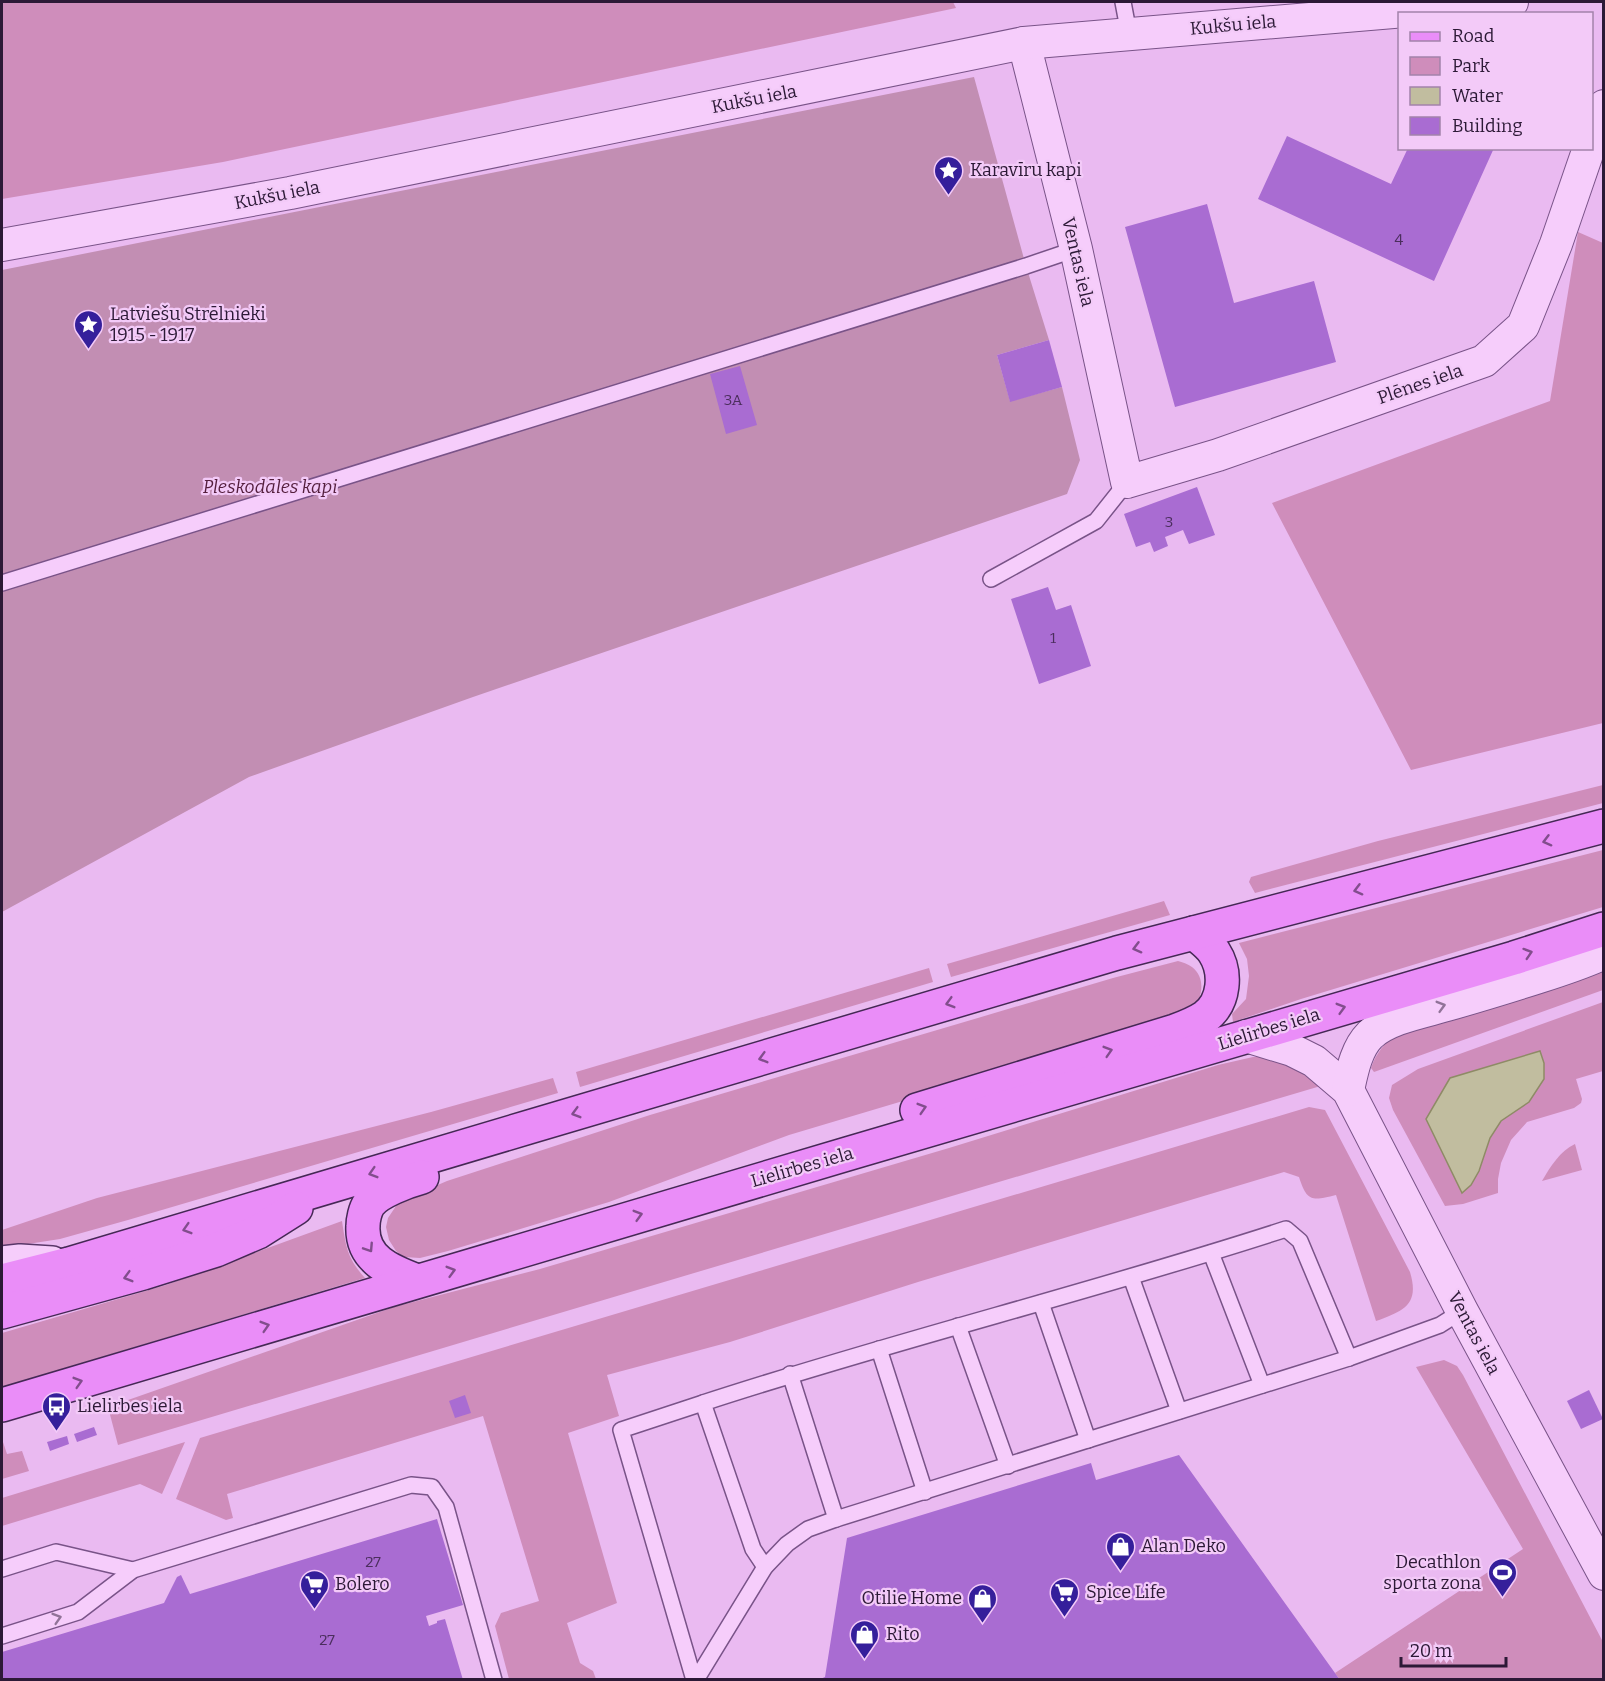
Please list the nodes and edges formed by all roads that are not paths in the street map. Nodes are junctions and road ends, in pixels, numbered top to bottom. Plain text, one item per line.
1 (1123, 2) edge
2 (1512, 2) edge
3 (1129, 34) junction
4 (1024, 43) junction
5 (1604, 106) edge
6 (1593, 137) edge
7 (1588, 150) edge
8 (2, 246) edge
9 (1076, 249) junction
10 (1127, 482) junction
11 (991, 579) dead end
12 (2, 583) edge
13 (1604, 826) edge
14 (1604, 929) edge
15 (1194, 933) junction
16 (1604, 953) edge
17 (1246, 1036) junction
18 (1348, 1090) junction
19 (529, 1127) junction
20 (334, 1185) junction
21 (713, 1193) junction
22 (1211, 1253) junction
23 (2, 1263) edge
24 (69, 1264) junction
25 (1131, 1277) junction
26 (2, 1281) edge
27 (417, 1281) junction
28 (1041, 1303) junction
29 (1462, 1311) junction
30 (2, 1312) edge
31 (958, 1326) junction
32 (879, 1349) junction
33 (1349, 1358) junction
34 (790, 1374) junction
35 (1262, 1385) junction
36 (703, 1403) junction
37 (2, 1405) edge
38 (1179, 1411) junction
39 (1088, 1440) junction
40 (1008, 1466) junction
41 (925, 1492) junction
42 (836, 1519) junction
43 (765, 1567) junction
44 (2, 1569) edge
45 (133, 1570) junction
46 (1604, 1574) edge
47 (2, 1636) edge
48 (494, 1680) edge
49 (695, 1680) edge

1 - 3 lane
2 - 3 street, Kukšu iela
3 - 4 street, Kukšu iela
4 - 8 street, Kukšu iela
4 - 9 street, Ventas iela
5 - 6 street
7 - 10 street, Plēnes iela
9 - 10 street, Ventas iela
9 - 12 lane
10 - 11 lane
13 -> 15 main road
17 -> 14 main road, Lielirbes iela
15 -> 19 main road
21 -> 15 main road
18 -> 16 street
17 - 18 street, Ventas iela
17 - 21 main road, Lielirbes iela
18 - 29 street, Ventas iela
19 -> 20 main road
19 -> 27 main road
20 -> 24 main road
20 -> 30 main road
27 -> 21 main road, Lielirbes iela
22 - 25 lane
22 - 33 lane
22 - 35 lane
23 - 24 street
24 - 26 main road
25 - 28 lane
25 - 38 lane
37 -> 27 main road, Lielirbes iela
28 - 31 lane
28 - 39 lane
29 - 33 lane
29 - 46 street, Ventas iela
31 - 32 lane
31 - 40 lane
32 - 34 lane
32 - 41 lane
33 - 35 lane
34 - 36 lane
34 - 42 lane
35 - 38 lane
36 - 43 lane
36 - 49 lane
38 - 39 lane
39 - 40 lane
40 - 41 lane
41 - 42 lane
42 - 43 lane
43 - 49 lane
44 - 45 lane
47 -> 45 lane
45 - 48 lane

